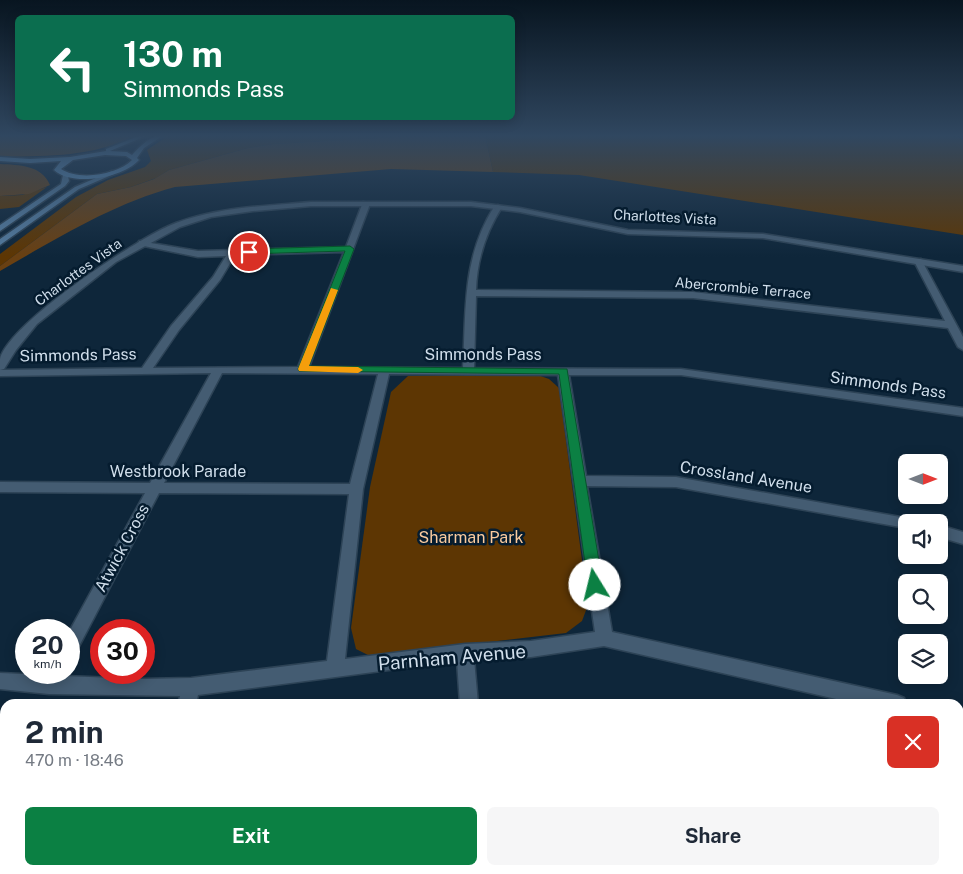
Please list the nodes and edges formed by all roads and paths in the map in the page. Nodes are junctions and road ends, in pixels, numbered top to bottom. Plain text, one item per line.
1 (64, 176) joint
2 (96, 176) edge
3 (105, 176) edge
4 (366, 204) junction
5 (498, 207) junction
6 (0, 229) edge
7 (0, 243) edge
8 (142, 243) junction
9 (350, 249) junction
10 (232, 253) junction
11 (918, 262) junction
12 (963, 269) edge
13 (471, 293) junction
14 (952, 325) junction
15 (963, 347) edge
16 (0, 366) edge
17 (302, 369) junction
18 (146, 370) junction
19 (218, 370) junction
20 (384, 370) junction
21 (468, 370) junction
22 (563, 371) junction
23 (0, 373) edge
24 (963, 412) edge
25 (579, 481) junction
26 (0, 487) edge
27 (154, 489) junction
28 (356, 489) junction
29 (898, 522) edge
30 (948, 534) edge
31 (963, 538) edge
32 (80, 627) edge
33 (604, 638) junction
34 (465, 652) junction
35 (335, 669) junction
36 (15, 680) edge
37 (0, 681) edge
38 (80, 682) edge
39 (189, 695) edge
40 (469, 699) edge
41 (876, 699) edge

1 - 2 main road
1 - 6 main road
3 - 7 main road
4 - 5 street, Charlottes Vista
4 - 8 street, Charlottes Vista
4 - 9 street
5 - 11 street, Charlottes Vista
5 - 13 street
8 - 10 street
8 - 16 street, Charlottes Vista
9 - 10 street
9 - 17 street
10 - 18 street
11 - 12 street, Charlottes Vista
11 - 14 street
13 - 14 street, Abercrombie Terrace
13 - 21 street
14 - 15 street
17 - 19 street, Simmonds Pass
17 - 20 street, Simmonds Pass
18 - 19 street, Simmonds Pass
18 - 23 street, Simmonds Pass
19 - 27 street, Atwick Cross
20 - 21 street, Simmonds Pass
20 - 28 street
21 - 22 street, Simmonds Pass
22 - 24 street, Simmonds Pass
22 - 25 street
25 - 29 street, Crossland Avenue
25 - 33 street
26 - 27 street, Westbrook Parade
27 - 28 street, Westbrook Parade
27 - 32 street, Atwick Cross
28 - 35 street
30 - 31 street
33 - 34 street, Parnham Avenue
33 - 41 street, Parnham Avenue
34 - 35 street, Parnham Avenue
34 - 40 street
35 - 39 street, Parnham Avenue
36 - 37 street, Parnham Avenue
38 - 39 street, Parnham Avenue

